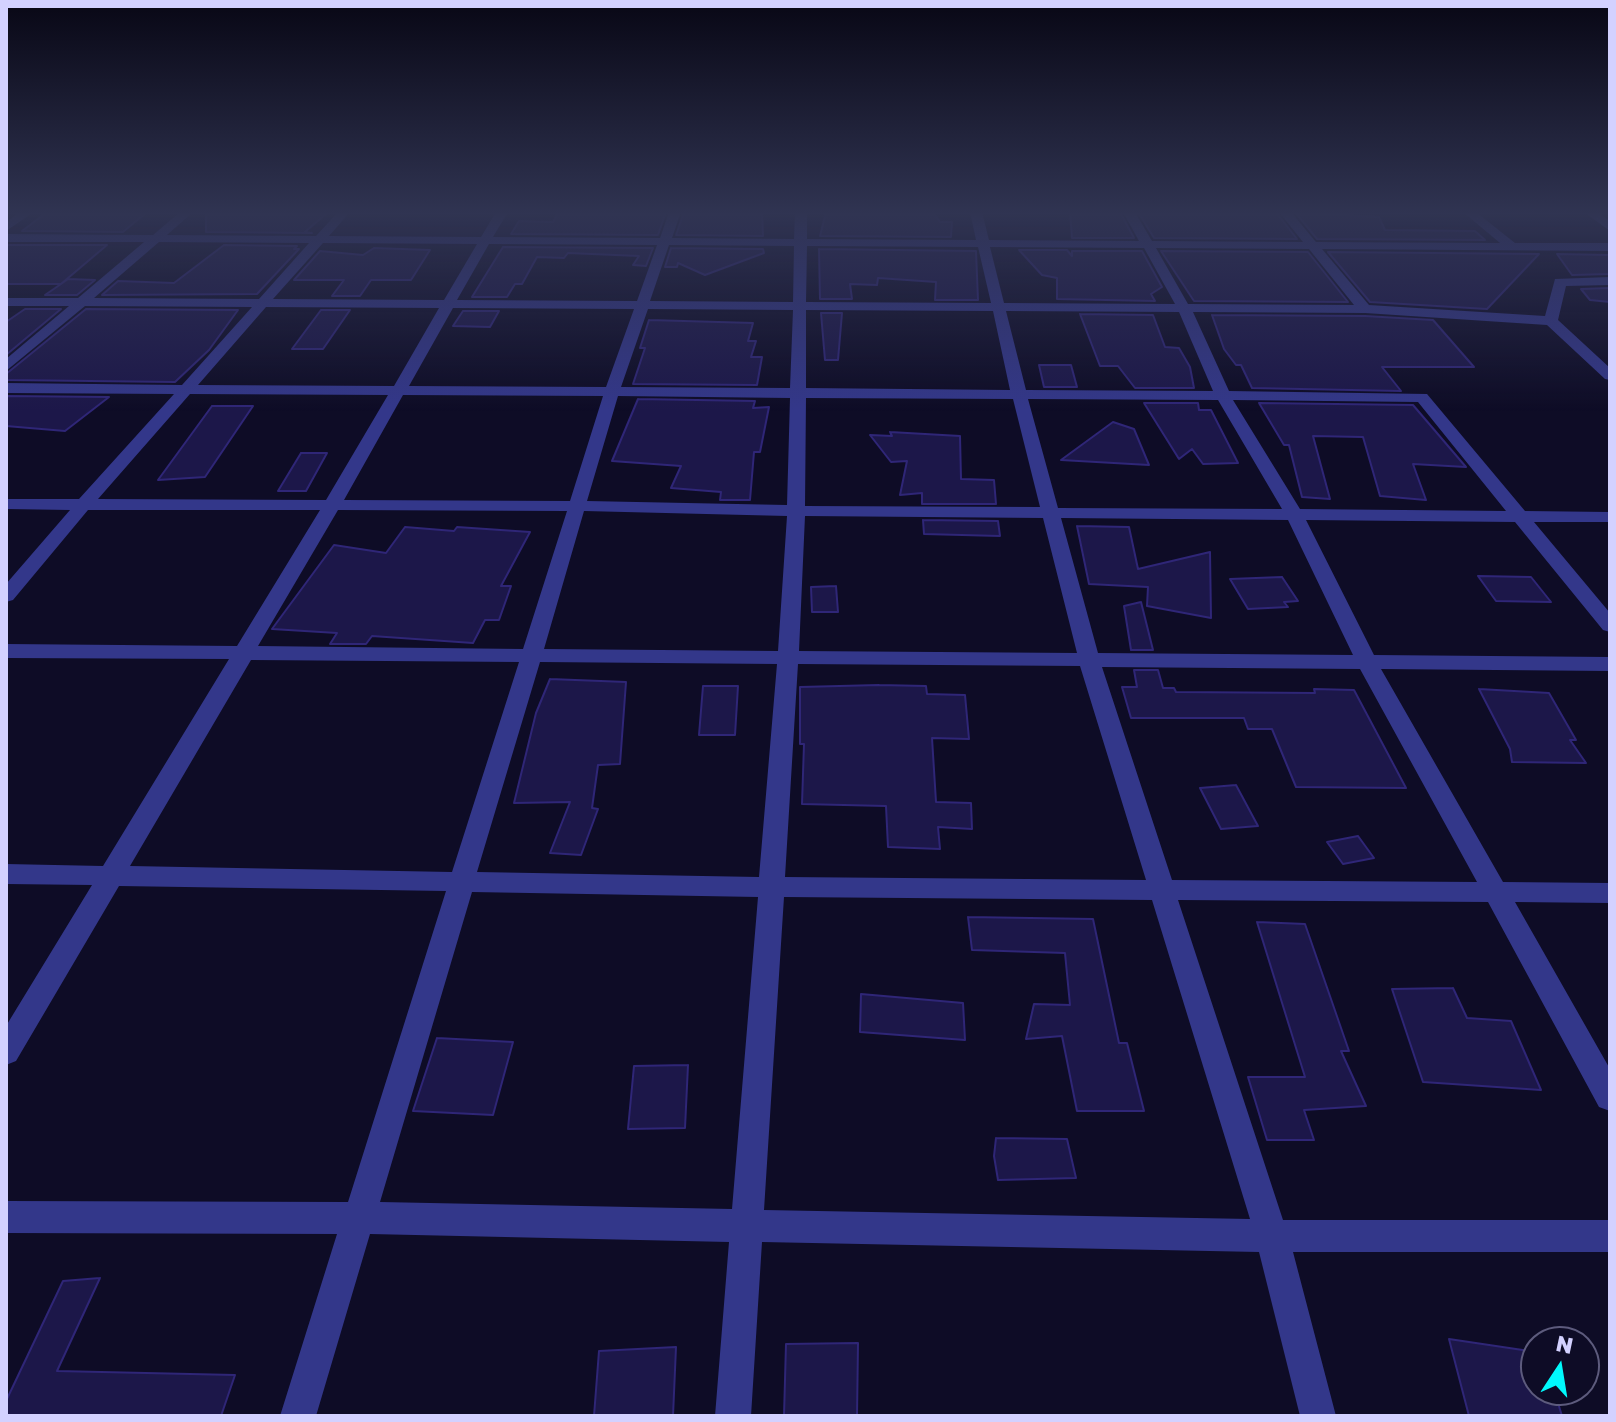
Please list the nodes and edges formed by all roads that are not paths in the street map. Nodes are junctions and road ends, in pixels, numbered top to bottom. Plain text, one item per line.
1 (111, 278) edge
2 (285, 278) edge
3 (464, 278) edge
4 (651, 278) edge
5 (800, 278) edge
6 (994, 278) edge
7 (1167, 278) edge
8 (1341, 278) edge
9 (1610, 281) edge
10 (6, 302) edge
11 (84, 302) junction
12 (262, 303) junction
13 (449, 304) junction
14 (641, 305) junction
15 (800, 305) junction
16 (1000, 307) junction
17 (1184, 308) junction
18 (1365, 309) junction
19 (1551, 321) junction
20 (6, 367) edge
21 (1610, 376) edge
22 (6, 388) edge
23 (188, 389) junction
24 (398, 390) junction
25 (612, 392) junction
26 (796, 393) junction
27 (1019, 394) junction
28 (1223, 396) junction
29 (6, 504) edge
30 (332, 505) junction
31 (82, 506) junction
32 (577, 506) junction
33 (796, 511) junction
34 (1051, 511) junction
35 (1294, 514) junction
36 (1518, 517) junction
37 (1610, 517) edge
38 (6, 596) edge
39 (1610, 626) edge
40 (6, 651) edge
41 (244, 653) junction
42 (530, 656) junction
43 (788, 657) junction
44 (1089, 660) junction
45 (1367, 662) junction
46 (1610, 664) edge
47 (6, 874) edge
48 (112, 876) junction
49 (462, 882) junction
50 (772, 887) junction
51 (1162, 890) junction
52 (1610, 893) edge
53 (1496, 894) junction
54 (6, 1052) edge
55 (1610, 1097) edge
56 (6, 1217) edge
57 (359, 1218) junction
58 (748, 1227) junction
59 (1272, 1236) junction
60 (1610, 1236) edge
61 (298, 1416) edge
62 (733, 1416) edge
63 (1318, 1416) edge

1 - 11 street
2 - 12 street
3 - 13 street
4 - 14 street
5 - 15 street
6 - 16 street
7 - 17 street
8 - 18 street
9 - 19 street
10 - 11 street
11 - 12 street
11 - 20 street
12 - 13 street
12 - 23 street
13 - 14 street
13 - 24 street
14 - 15 street
14 - 25 street
15 - 16 street
15 - 26 street
16 - 17 street
16 - 27 street
17 - 18 street
17 - 28 street
18 - 19 street
19 - 21 street
22 - 23 street
23 - 24 street
23 - 31 street
24 - 25 street
24 - 30 street
25 - 26 street
25 - 32 street
26 - 27 street
26 - 33 street
27 - 28 street
27 - 34 street
28 - 35 street
28 - 36 street
29 - 31 street
30 - 31 street
30 - 32 street
30 - 41 street
31 - 38 street
32 - 33 street
32 - 42 street
33 - 34 street
33 - 43 street
34 - 35 street
34 - 44 street
35 - 36 street
35 - 45 street
36 - 37 street
36 - 39 street
40 - 41 street
41 - 42 street
41 - 48 street
42 - 43 street
42 - 49 street
43 - 44 street
43 - 50 street
44 - 45 street
44 - 51 street
45 - 46 street
45 - 53 street
47 - 48 street
48 - 49 street
48 - 54 street
49 - 50 street
49 - 57 street
50 - 51 street
50 - 58 street
51 - 53 street
51 - 59 street
52 - 53 street
53 - 55 street
56 - 57 street
57 - 58 street
57 - 61 street
58 - 59 street
58 - 62 street
59 - 60 street
59 - 63 street

